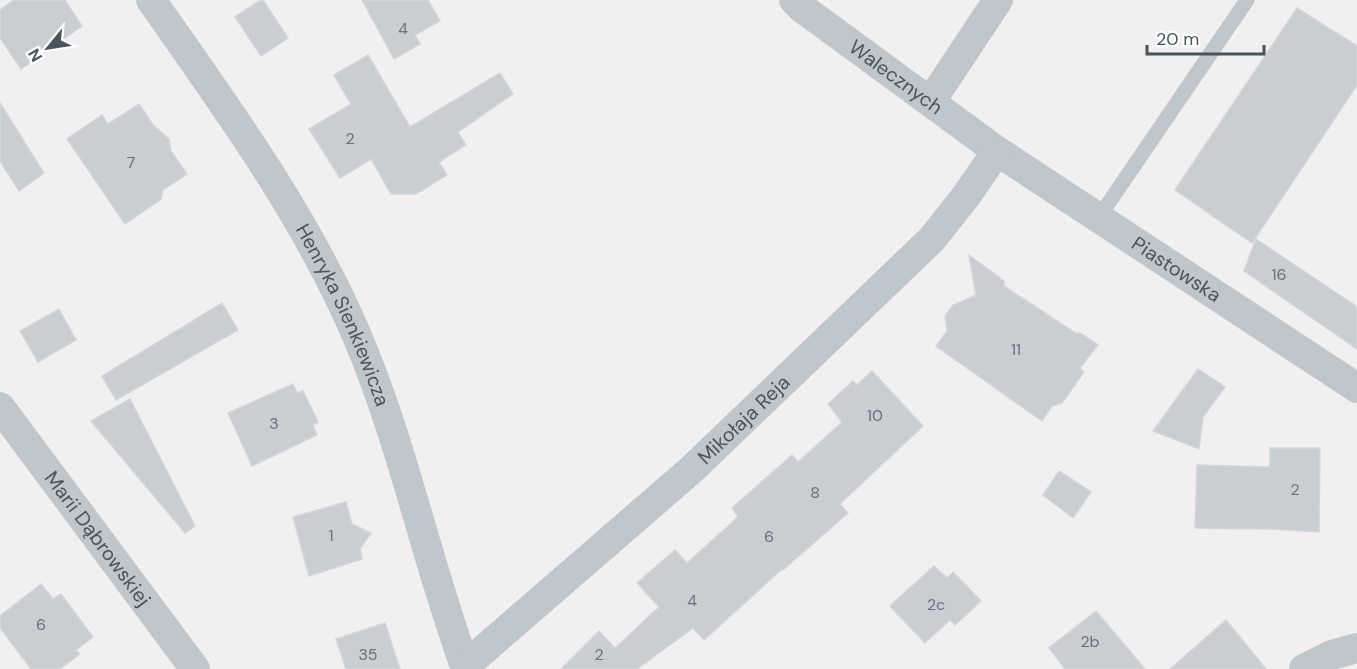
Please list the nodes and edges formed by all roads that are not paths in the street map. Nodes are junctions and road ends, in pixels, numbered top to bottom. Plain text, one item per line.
1 (151, 0) edge
2 (795, 0) edge
3 (998, 0) edge
4 (1247, 0) edge
5 (931, 101) junction
6 (997, 151) junction
7 (1099, 217) junction
8 (1357, 388) edge
9 (0, 407) edge
10 (1357, 648) edge
11 (466, 667) edge
12 (195, 669) edge
13 (1304, 669) edge

1 - 11 street, Henryka Sienkiewicza
2 - 5 street, Walecznych
3 - 5 street
4 - 7 lane
5 - 6 street, Walecznych
6 - 7 street, Piastowska
6 - 11 street, Mikołaja Reja
7 - 8 street, Piastowska
9 - 12 street, Marii Dąbrowskiej
10 - 13 street

